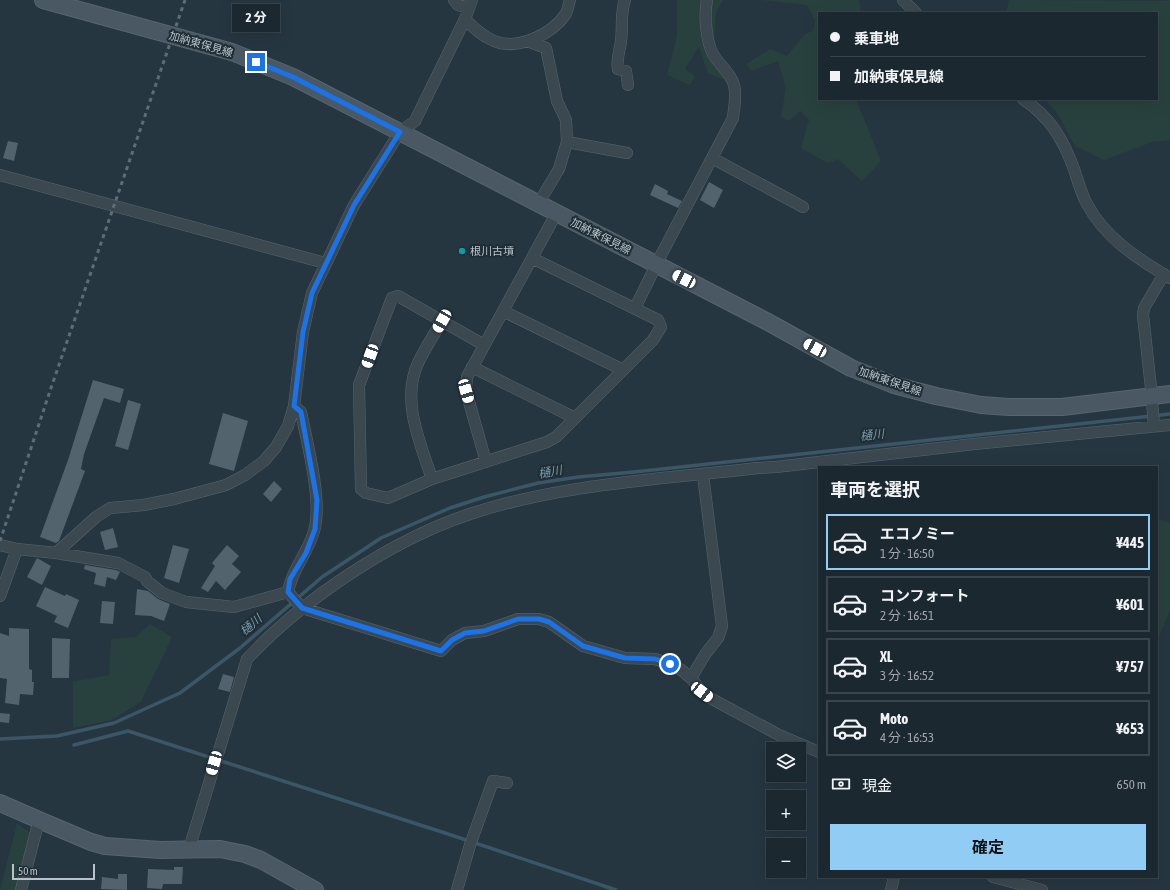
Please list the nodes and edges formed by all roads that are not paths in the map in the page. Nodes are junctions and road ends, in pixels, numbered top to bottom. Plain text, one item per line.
1 (43, 0) edge
2 (454, 0) edge
3 (570, 0) edge
4 (625, 0) edge
5 (707, 0) edge
6 (902, 0) edge
7 (468, 9) edge
8 (915, 12) edge
9 (527, 41) junction
10 (628, 85) dead end
11 (1024, 100) edge
12 (400, 132) junction
13 (567, 142) junction
14 (627, 153) dead end
15 (712, 158) junction
16 (0, 175) edge
17 (538, 204) junction
18 (803, 207) dead end
19 (556, 214) junction
20 (532, 258) junction
21 (325, 263) junction
22 (656, 264) junction
23 (1167, 276) edge
24 (635, 308) junction
25 (503, 311) junction
26 (442, 321) junction
27 (484, 345) junction
28 (472, 367) junction
29 (623, 370) junction
30 (1170, 394) edge
31 (1152, 400) junction
32 (294, 406) junction
33 (576, 418) junction
34 (1170, 425) edge
35 (1154, 426) junction
36 (486, 462) junction
37 (703, 475) junction
38 (432, 479) junction
39 (0, 545) edge
40 (17, 549) junction
41 (56, 553) junction
42 (289, 594) junction
43 (0, 596) edge
44 (302, 607) junction
45 (691, 678) junction
46 (818, 752) edge
47 (507, 783) dead end
48 (0, 803) edge
49 (39, 820) junction
50 (189, 849) junction
51 (894, 878) edge
52 (996, 878) edge
53 (21, 890) edge
54 (315, 890) edge
55 (457, 890) edge
56 (891, 890) edge
57 (1042, 890) edge

1 - 12 main road, 加納東保見線
2 - 7 street
3 - 9 street
4 - 10 street
5 - 15 street
6 - 8 street
7 - 9 street
7 - 12 street
9 - 13 street
11 - 23 street
12 - 17 main road, 加納東保見線
12 - 21 street
13 - 14 street
13 - 17 street
15 - 18 street
15 - 22 street
16 - 21 street
17 - 19 main road, 加納東保見線
19 - 20 street
19 - 22 main road, 加納東保見線
20 - 24 street
20 - 25 street
21 - 32 street
22 - 24 street
22 - 31 main road, 加納東保見線
23 - 31 street
24 - 29 street
25 - 27 street
25 - 29 street
26 - 27 street
26 - 38 street
26 - 38 street
27 - 28 street
28 - 33 street
28 - 36 street
29 - 33 street
30 - 31 main road, 加納東保見線
31 - 35 street
32 - 41 street
32 - 42 street
33 - 36 street
34 - 35 street
35 - 37 street
36 - 38 street
37 - 44 street
37 - 45 street
39 - 40 street
40 - 41 street
40 - 43 street
41 - 42 street
42 - 44 street
44 - 45 street
44 - 50 street
45 - 46 street
47 - 55 street
48 - 49 main road
49 - 50 main road
49 - 53 street
50 - 54 main road
51 - 56 street
52 - 57 street

